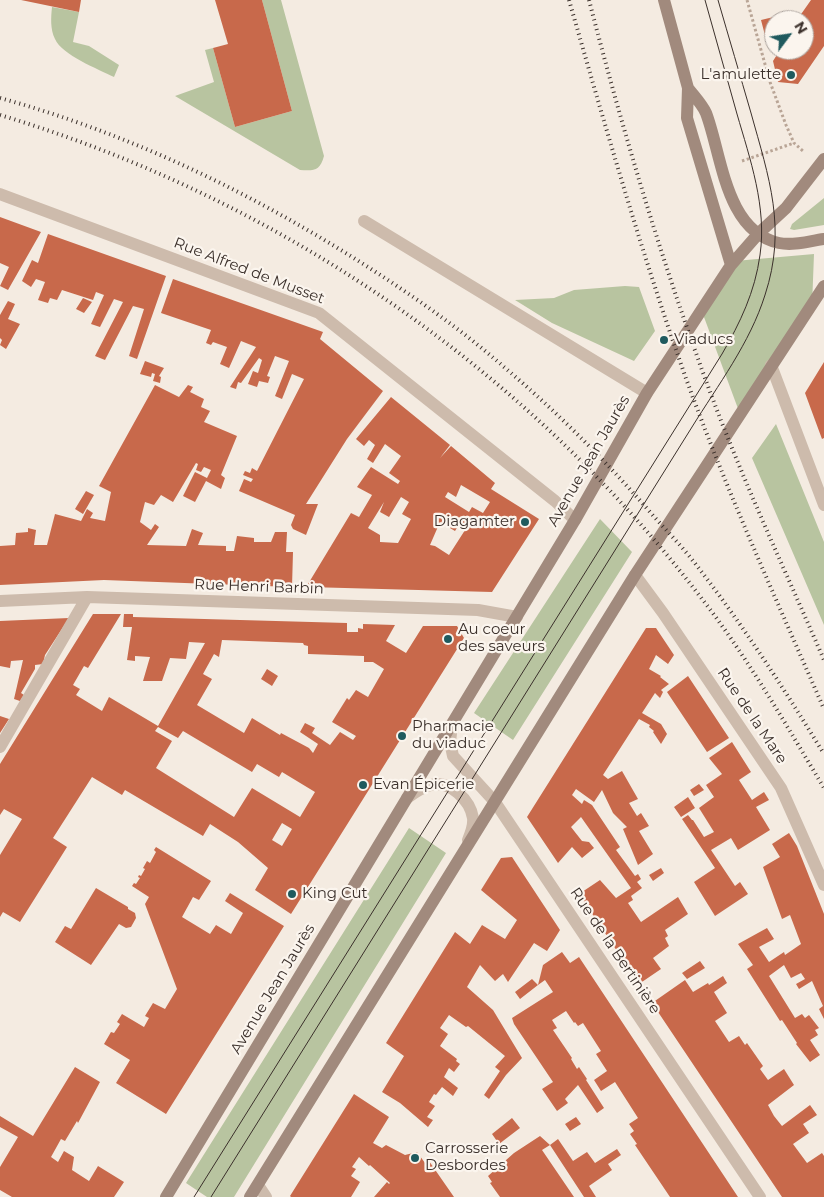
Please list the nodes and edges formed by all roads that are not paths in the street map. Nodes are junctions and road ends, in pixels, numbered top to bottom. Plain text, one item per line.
1 (664, 0) edge
2 (688, 88) junction
3 (821, 163) edge
4 (0, 194) edge
5 (364, 221) dead end
6 (759, 233) junction
7 (824, 238) edge
8 (731, 266) junction
9 (824, 286) edge
10 (771, 365) junction
11 (646, 393) junction
12 (824, 505) edge
13 (575, 520) junction
14 (634, 576) junction
15 (87, 597) junction
16 (0, 601) edge
17 (517, 617) junction
18 (452, 724) junction
19 (0, 747) edge
20 (407, 798) junction
21 (495, 802) junction
22 (465, 850) junction
23 (824, 885) edge
24 (258, 1185) junction
25 (166, 1197) edge
26 (250, 1197) edge
27 (266, 1197) edge
28 (760, 1197) edge

1 - 2 main road
2 - 6 main road
2 - 8 main road
3 - 6 main road, Avenue Jean Jaurès
4 - 13 street, Rue Alfred de Musset
5 - 11 street
6 - 7 main road
6 - 8 main road, Avenue Jean Jaurès
8 - 11 main road, Avenue Jean Jaurès
9 - 10 main road, Avenue Jean Jaurès
10 - 12 street
10 - 14 main road, Avenue Jean Jaurès
11 - 13 main road, Avenue Jean Jaurès
13 - 17 main road, Avenue Jean Jaurès
14 - 21 main road, Avenue Jean Jaurès
14 - 23 street, Rue de la Mare
15 - 16 street, Rue Henri Barbin
15 - 17 street, Rue Henri Barbin
15 - 19 street
17 - 18 main road, Avenue Jean Jaurès
18 - 20 main road, Avenue Jean Jaurès
18 - 21 street, Rue de la Bertinière
20 - 22 street, Avenue Jean Jaurès
20 - 25 main road, Avenue Jean Jaurès
21 - 22 main road, Avenue Jean Jaurès
21 - 28 street, Rue de la Bertinière
22 - 24 main road, Avenue Jean Jaurès
24 - 26 main road, Avenue Jean Jaurès
24 - 27 street

